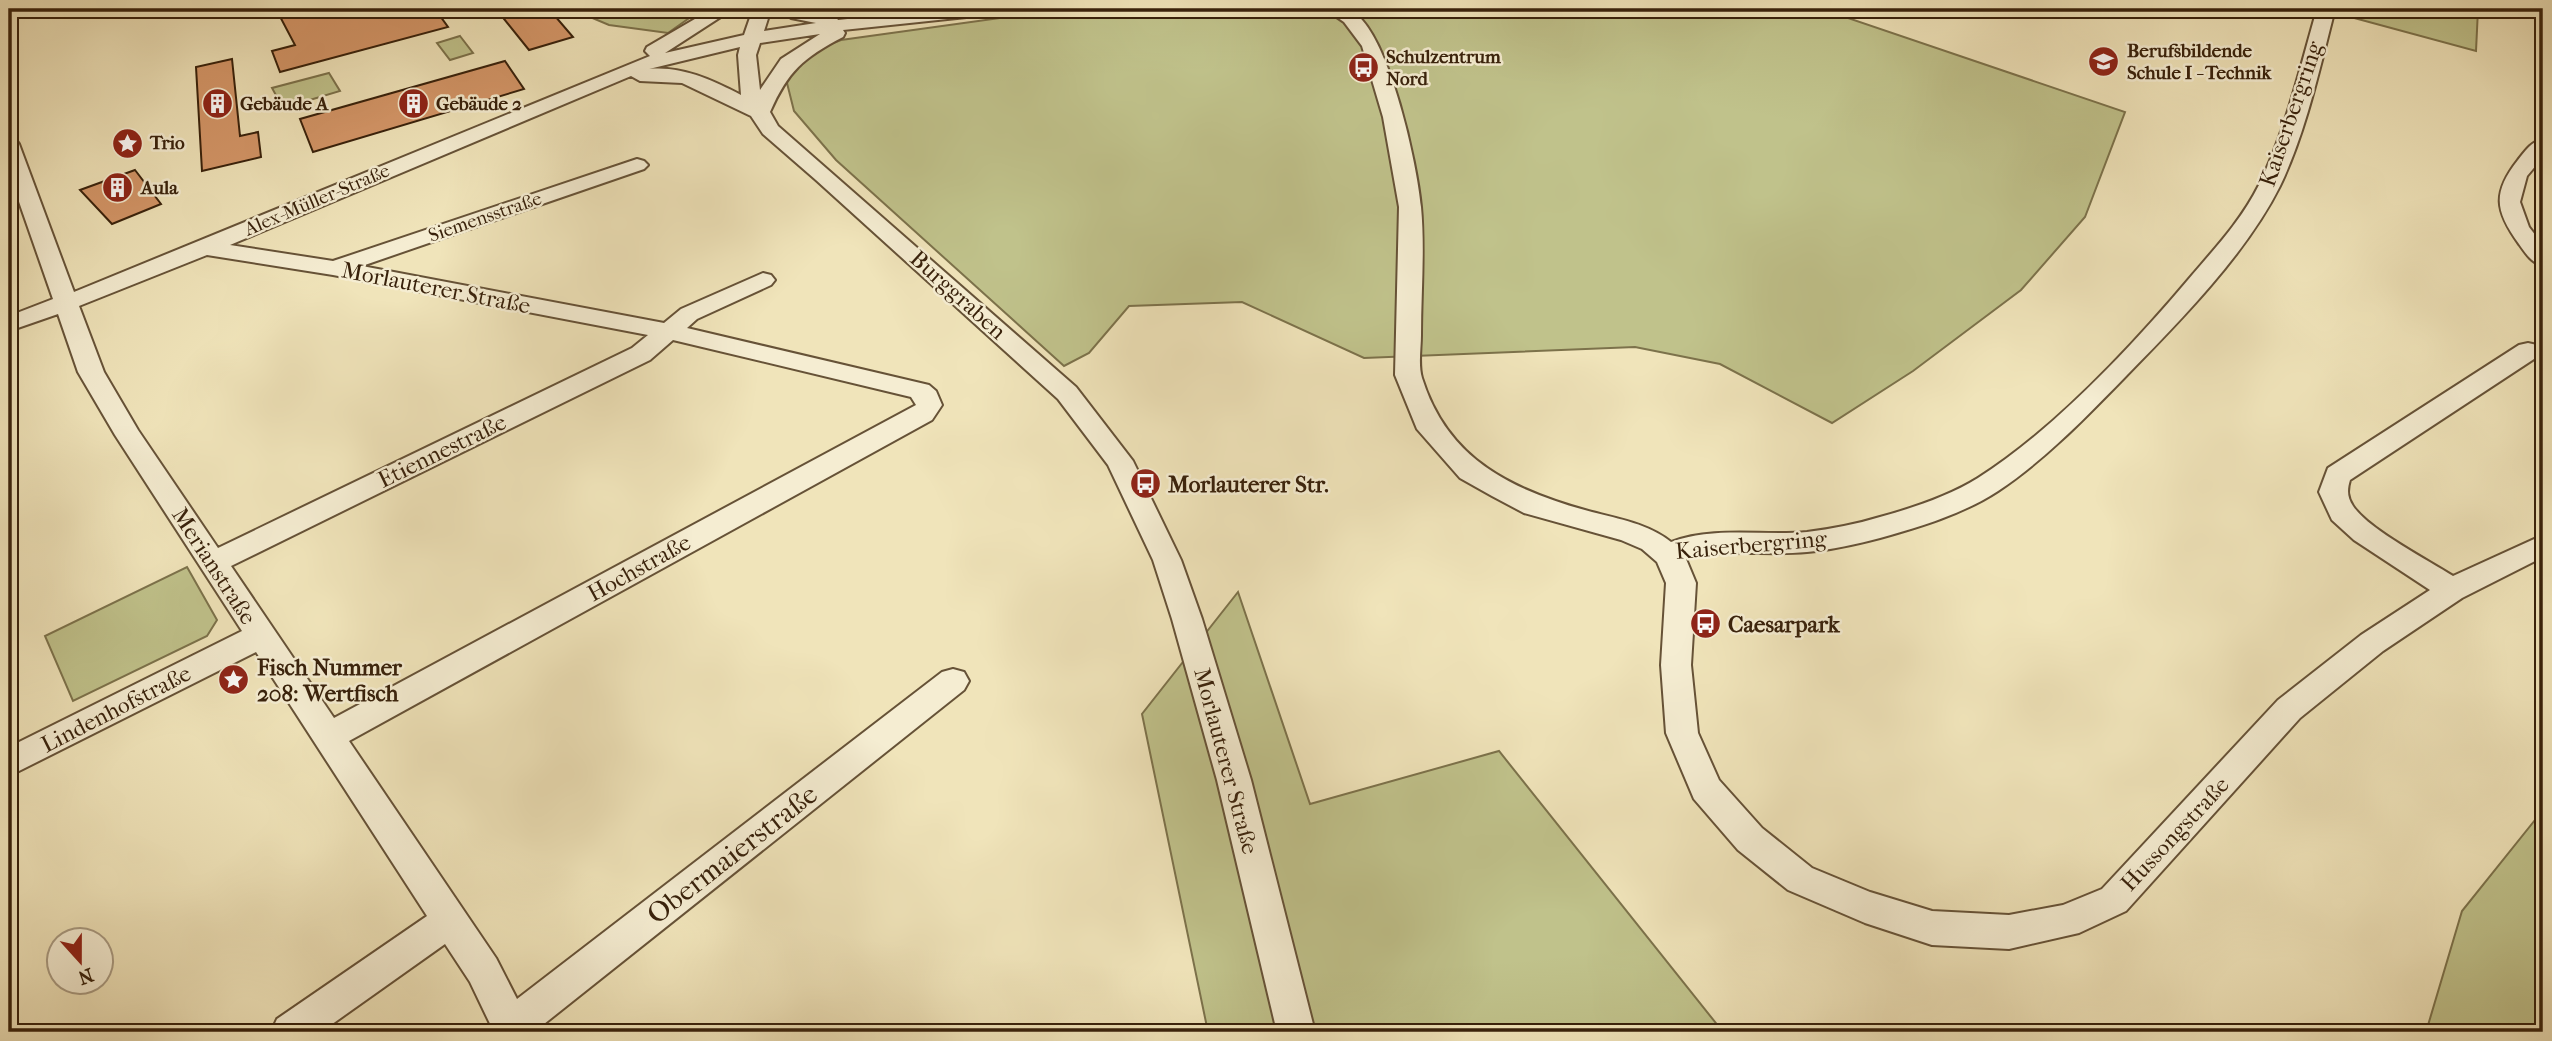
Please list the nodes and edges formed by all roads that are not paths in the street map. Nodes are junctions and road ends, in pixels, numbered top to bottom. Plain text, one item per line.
1 (724, 9) edge
2 (762, 9) edge
3 (788, 9) edge
4 (995, 9) edge
5 (1334, 9) edge
6 (2326, 9) edge
7 (854, 23) junction
8 (751, 39) junction
9 (623, 71) junction
10 (593, 85) junction
11 (760, 112) junction
12 (9, 144) edge
13 (2543, 145) edge
14 (637, 165) dead end
15 (203, 248) junction
16 (2543, 259) edge
17 (333, 268) junction
18 (763, 280) dead end
19 (66, 303) junction
20 (9, 324) edge
21 (667, 331) junction
22 (2528, 351) dead end
23 (920, 391) joint
24 (1138, 495) joint
25 (2542, 548) edge
26 (1667, 555) junction
27 (212, 563) junction
28 (2452, 590) junction
29 (260, 636) junction
30 (953, 681) dead end
31 (330, 736) junction
32 (9, 762) edge
33 (451, 920) junction
34 (512, 1030) edge
35 (290, 1032) edge
36 (1296, 1032) edge

1 - 9 street, Alex-Müller-Straße
2 - 8 street, Burggraben
3 - 7 street
4 - 7 street
5 - 26 street, Kaiserbergring
6 - 26 street, Kaiserbergring
7 - 8 street
7 - 11 street
8 - 9 street, Alex-Müller-Straße
8 - 11 street, Burggraben
9 - 10 street, Alex-Müller-Straße
10 - 11 street, Burggraben
10 - 15 street, Alex-Müller-Straße
11 - 24 street, Burggraben
12 - 19 street
13 - 16 street
14 - 17 street, Siemensstraße
15 - 17 street, Morlauterer Straße
15 - 19 street, Alex-Müller-Straße
17 - 21 street, Morlauterer Straße
18 - 21 street
19 - 20 street, Alex-Müller-Straße
19 - 27 street, Merianstraße
21 - 23 street, Morlauterer Straße
21 - 27 street, Etiennestraße
22 - 28 street
23 - 31 street, Hochstraße
24 - 36 street, Morlauterer Straße
25 - 28 street, Hussongstraße
26 - 28 street, Hussongstraße
27 - 29 street, Merianstraße
29 - 31 street, Merianstraße
29 - 32 street, Lindenhofstraße
30 - 34 street, Obermaierstraße
31 - 33 street, Merianstraße
33 - 34 street, Merianstraße
33 - 35 street

